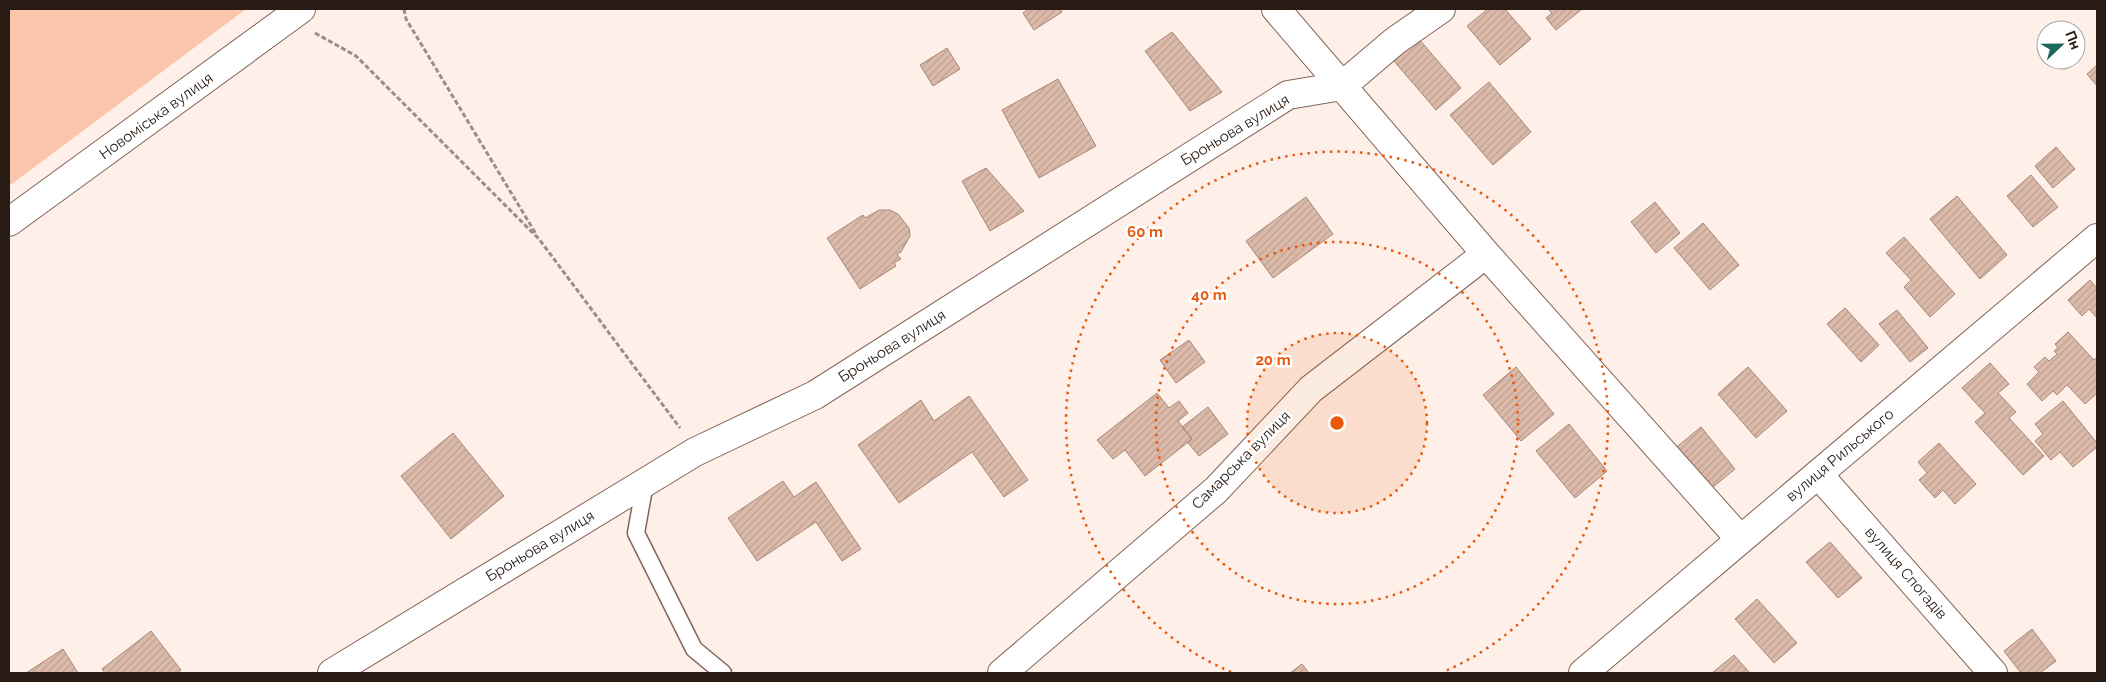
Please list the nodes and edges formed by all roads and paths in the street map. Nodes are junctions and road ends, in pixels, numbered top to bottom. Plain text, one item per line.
1 (404, 9) edge
2 (1276, 9) edge
3 (1441, 9) edge
4 (295, 13) edge
5 (1342, 86) junction
6 (9, 222) edge
7 (539, 238) junction
8 (2097, 238) edge
9 (1486, 254) junction
10 (694, 452) junction
11 (1818, 474) junction
12 (645, 483) junction
13 (1740, 539) junction
14 (332, 673) edge
15 (723, 673) edge
16 (1002, 673) edge
17 (1583, 673) edge
18 (1993, 673) edge

1 - 7 path
2 - 5 street
3 - 5 street, Броньова вулиця
4 - 6 street, Новоміська вулиця
4 - 7 path
5 - 9 street
5 - 10 street, Броньова вулиця
7 - 10 path
8 - 11 street, вулиця Рильського
9 - 13 street
9 - 16 street, Самарська вулиця
10 - 12 street, Броньова вулиця
11 - 13 street, вулиця Рильського
11 - 18 street, вулиця Спогадів
12 - 14 street, Броньова вулиця
12 - 15 lane
13 - 17 street, вулиця Рильського

